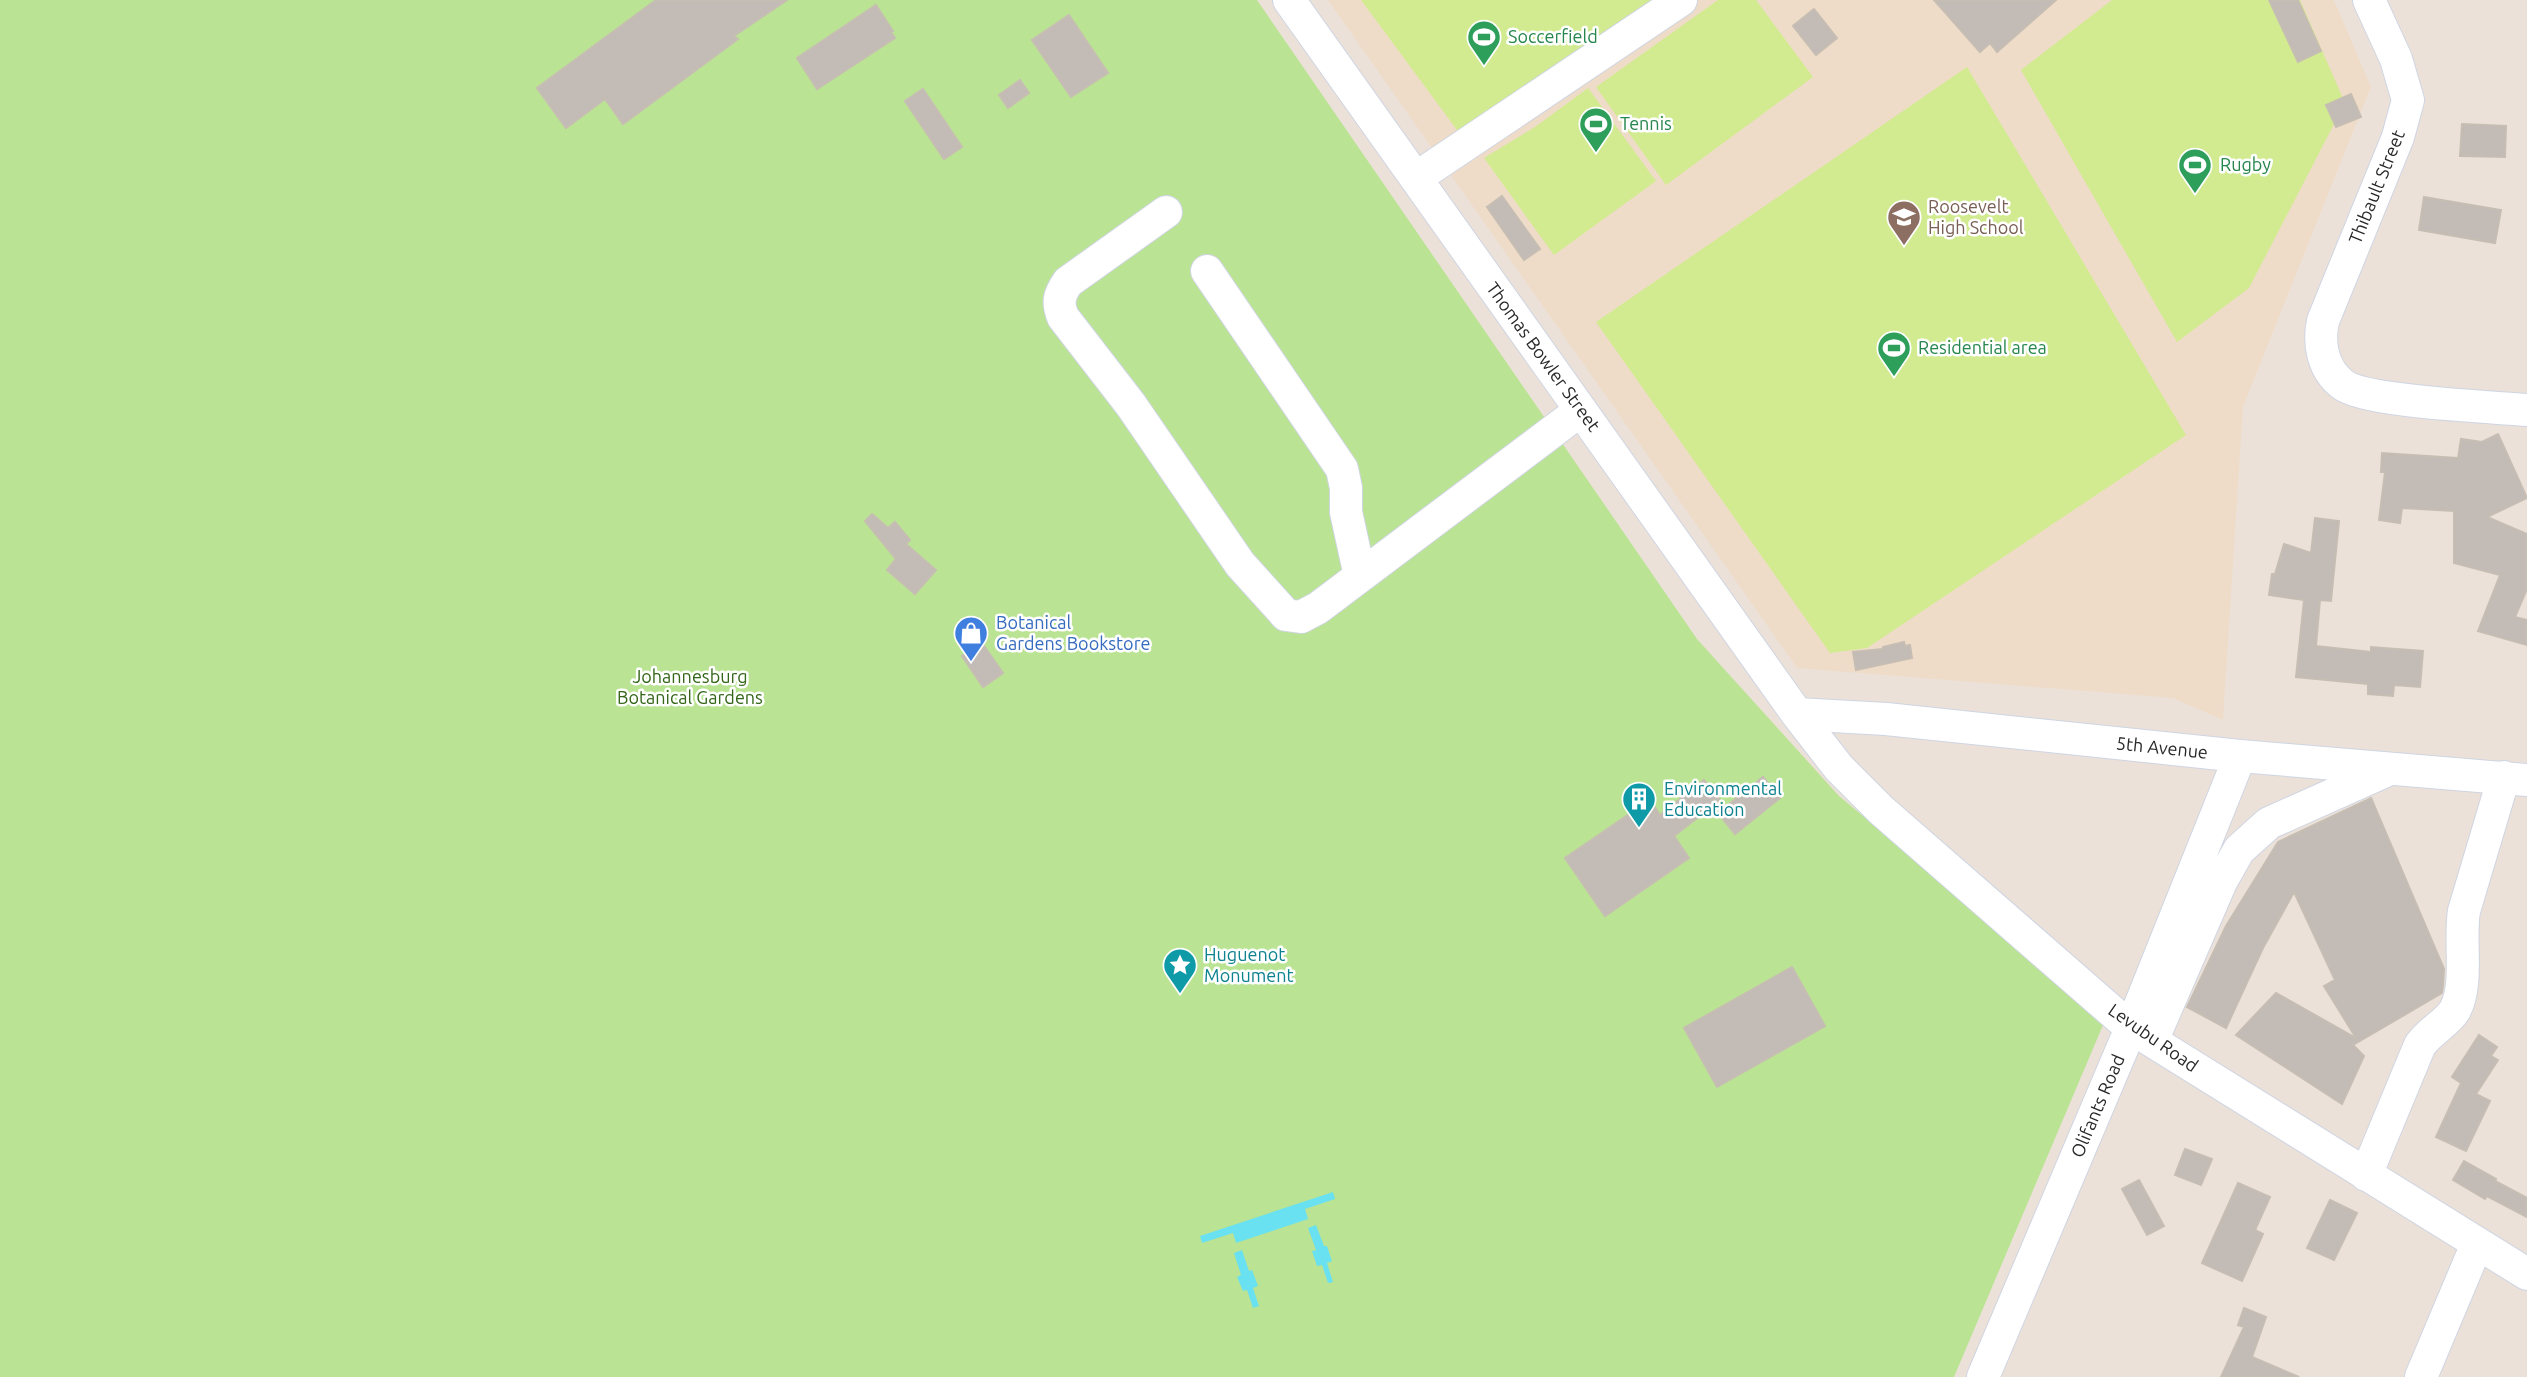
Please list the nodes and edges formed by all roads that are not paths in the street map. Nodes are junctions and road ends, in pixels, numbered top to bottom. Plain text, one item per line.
1 (1289, 0) edge
2 (1681, 0) edge
3 (2369, 0) edge
4 (1416, 178) junction
5 (1166, 212) dead end
6 (1207, 271) dead end
7 (1581, 410) junction
8 (2527, 410) edge
9 (1360, 576) junction
10 (1797, 713) junction
11 (2240, 756) junction
12 (2392, 768) junction
13 (2515, 779) edge
14 (2142, 1034) junction
15 (2366, 1175) junction
16 (2477, 1244) junction
17 (2527, 1274) edge
18 (1983, 1377) edge
19 (2421, 1377) edge

1 - 4 street, Thomas Bowler Street
2 - 4 street
3 - 8 street, Thibault Street
4 - 7 street, Thomas Bowler Street
5 - 9 street
6 - 9 street
7 - 9 street
7 - 10 street, Thomas Bowler Street
10 - 11 street, 5th Avenue
10 - 14 street, Levubu Road
11 - 12 street, 5th Avenue
11 - 14 street, Olifants Road
12 - 13 street, 5th Avenue
12 - 14 street
13 - 15 street
14 - 15 street, Levubu Road
14 - 18 street, Olifants Road
15 - 16 street, Levubu Road
16 - 17 street, Levubu Road
16 - 19 street

